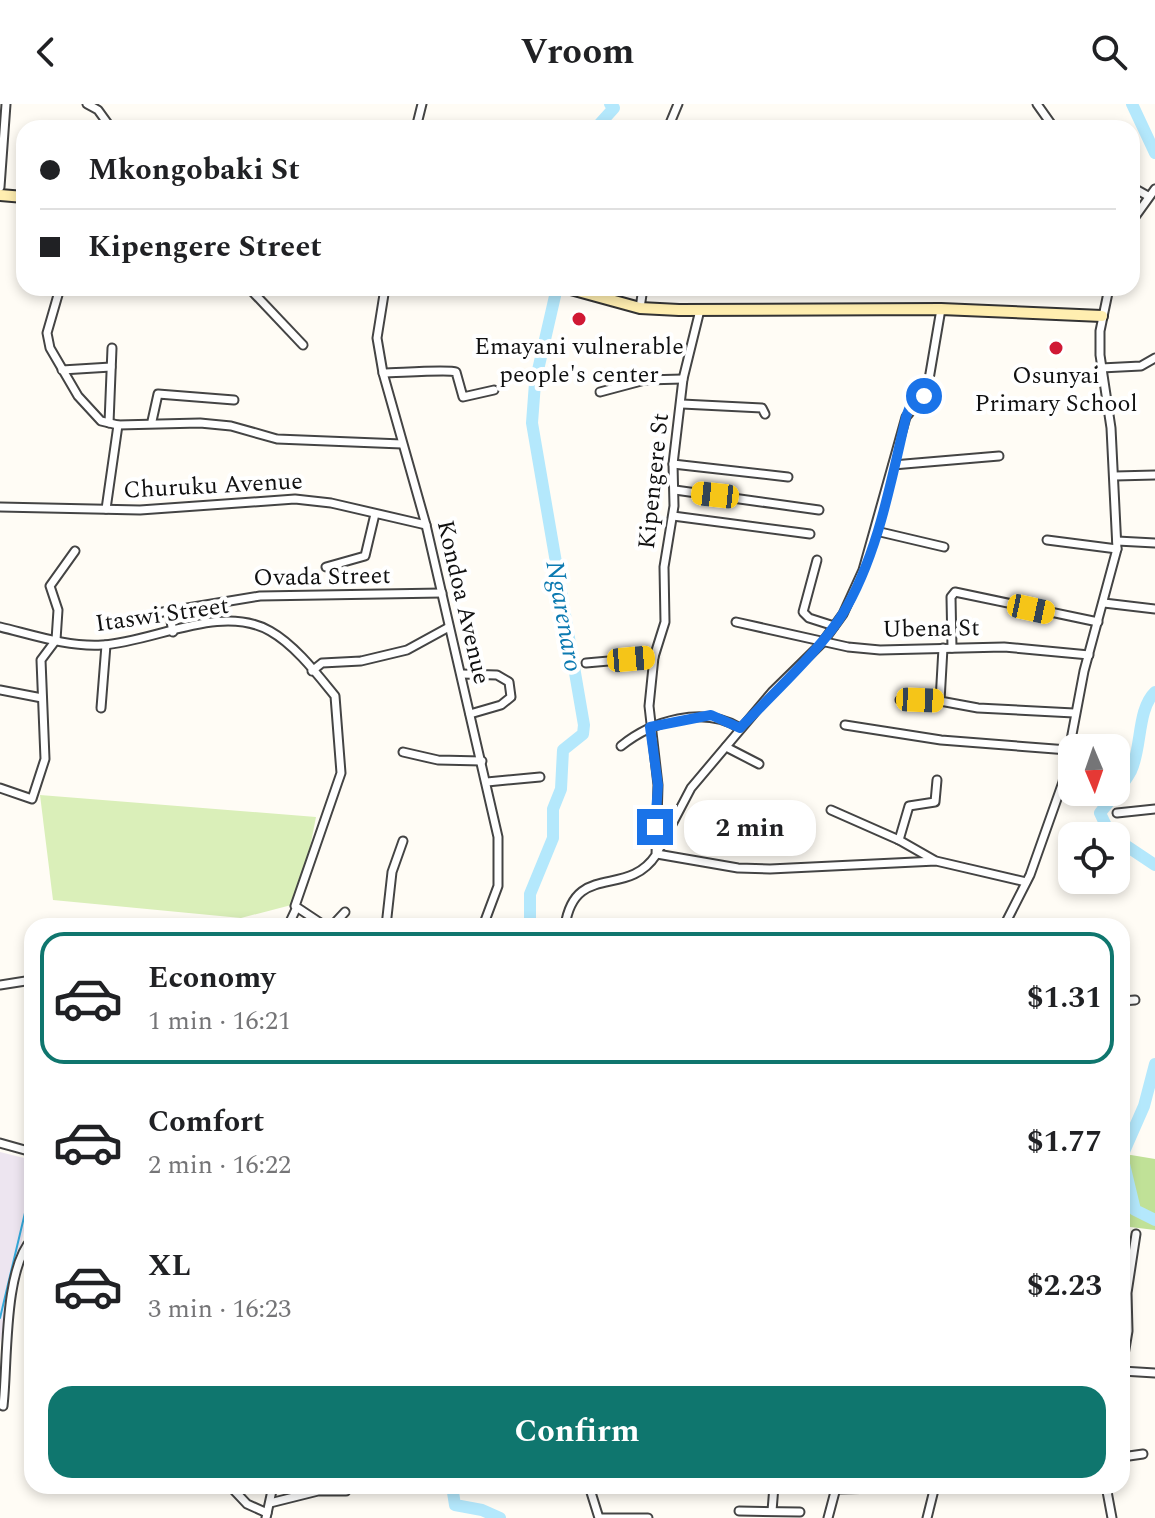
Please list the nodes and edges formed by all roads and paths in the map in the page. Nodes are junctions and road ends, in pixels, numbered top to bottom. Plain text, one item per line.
1 (6, 104) edge
2 (87, 104) edge
3 (109, 104) edge
4 (98, 110) junction
5 (2, 113) edge
6 (105, 120) edge
7 (0, 187) edge
8 (1155, 189) edge
9 (1140, 192) edge
10 (1148, 196) junction
11 (1140, 208) edge
12 (58, 296) edge
13 (257, 296) edge
14 (384, 296) edge
15 (596, 296) edge
16 (642, 296) edge
17 (1107, 296) edge
18 (640, 308) junction
19 (941, 309) junction
20 (700, 310) junction
21 (1102, 316) junction
22 (303, 345) dead end
23 (112, 348) dead end
24 (1155, 358) edge
25 (111, 367) junction
26 (1101, 368) junction
27 (62, 370) junction
28 (383, 373) junction
29 (683, 379) junction
30 (494, 390) dead end
31 (600, 392) dead end
32 (234, 400) dead end
33 (682, 404) junction
34 (765, 414) dead end
35 (152, 421) junction
36 (114, 424) junction
37 (402, 444) junction
38 (999, 456) dead end
39 (673, 464) junction
40 (893, 465) junction
41 (1155, 475) edge
42 (1115, 476) junction
43 (788, 477) dead end
44 (675, 490) junction
45 (0, 507) edge
46 (106, 509) junction
47 (819, 510) dead end
48 (375, 514) junction
49 (673, 516) junction
50 (426, 525) junction
51 (876, 531) junction
52 (810, 534) dead end
53 (1047, 540) dead end
54 (1155, 543) edge
55 (1117, 545) junction
56 (944, 547) dead end
57 (75, 551) dead end
58 (817, 560) dead end
59 (326, 567) dead end
60 (442, 593) junction
61 (1104, 603) junction
62 (1155, 609) edge
63 (169, 611) junction
64 (157, 613) dead end
65 (736, 622) dead end
66 (1098, 622) junction
67 (834, 626) junction
68 (0, 627) edge
69 (449, 627) junction
70 (173, 632) junction
71 (56, 640) junction
72 (822, 643) junction
73 (106, 645) junction
74 (947, 648) junction
75 (1089, 655) junction
76 (654, 657) junction
77 (586, 663) dead end
78 (312, 671) junction
79 (462, 674) junction
80 (0, 690) edge
81 (42, 698) junction
82 (900, 700) dead end
83 (940, 701) junction
84 (101, 708) dead end
85 (1074, 713) junction
86 (470, 714) junction
87 (845, 725) dead end
88 (650, 727) junction
89 (740, 728) junction
90 (1071, 734) edge
91 (621, 746) dead end
92 (726, 747) junction
93 (1058, 749) edge
94 (403, 752) dead end
95 (482, 761) junction
96 (759, 764) dead end
97 (540, 777) dead end
98 (937, 780) dead end
99 (487, 782) junction
100 (0, 788) edge
101 (1058, 791) edge
102 (1155, 809) edge
103 (831, 810) dead end
104 (1117, 813) dead end
105 (899, 840) junction
106 (403, 841) dead end
107 (657, 854) junction
108 (936, 861) junction
109 (1026, 882) junction
110 (296, 909) junction
111 (345, 912) dead end
112 (292, 918) edge
113 (311, 918) edge
114 (339, 918) edge
115 (387, 918) edge
116 (487, 918) edge
117 (567, 918) edge
118 (1008, 918) edge
119 (24, 981) edge
120 (0, 985) edge
121 (1130, 1000) edge
122 (1135, 1000) dead end
123 (0, 1143) edge
124 (24, 1150) edge
125 (1136, 1234) dead end
126 (24, 1253) edge
127 (1130, 1266) edge
128 (1130, 1370) edge
129 (1155, 1373) edge
130 (3, 1406) dead end
131 (1143, 1454) dead end
132 (1130, 1456) edge
133 (238, 1494) edge
134 (272, 1494) edge
135 (306, 1494) edge
136 (592, 1494) edge
137 (773, 1494) edge
138 (833, 1494) edge
139 (933, 1494) edge
140 (1108, 1494) edge
141 (270, 1503) junction
142 (739, 1511) dead end
143 (772, 1511) junction
144 (800, 1512) dead end
145 (267, 1515) edge
146 (600, 1518) edge
147 (648, 1518) edge
148 (828, 1518) edge
149 (927, 1518) edge
150 (1112, 1518) edge

1 - 5 street
2 - 4 street
3 - 4 street
4 - 6 street
5 - 7 street
8 - 10 street
9 - 10 street
10 - 11 street
12 - 27 street
13 - 22 street
14 - 28 street, Kondoa Avenue
15 - 18 street
16 - 18 street
17 - 21 street
18 - 20 street
19 - 20 street
19 - 21 street
19 - 40 street
20 - 29 street, Kipengere St
21 - 26 street
23 - 25 street
24 - 26 street
25 - 27 street
25 - 36 street
26 - 42 street
27 - 36 street
28 - 30 street
28 - 37 street, Kondoa Avenue
29 - 31 street
29 - 33 street, Kipengere St
32 - 35 street
33 - 34 street
33 - 39 street, Kipengere St
35 - 36 street
35 - 37 street
36 - 46 street
37 - 50 street, Kondoa Avenue
38 - 40 street
39 - 43 street
39 - 44 street, Kipengere St
40 - 51 street
41 - 42 street
42 - 55 street
44 - 47 street
44 - 49 street, Kipengere St
45 - 46 street, Churuku Avenue
46 - 48 street, Churuku Avenue
48 - 50 street, Churuku Avenue
48 - 59 street
49 - 52 street
49 - 76 street, Kipengere St
50 - 60 street, Kondoa Avenue
51 - 56 street
51 - 67 street
53 - 55 street
54 - 55 street
55 - 61 street
57 - 71 street
58 - 67 street
60 - 63 street, Ovada Street
60 - 69 street, Kondoa Avenue
61 - 62 street
61 - 66 street
63 - 64 street, Ovada Street
63 - 70 street
65 - 72 street, Ubena St
66 - 74 street
66 - 75 street
67 - 72 street
68 - 71 street, Itaswi Street
69 - 78 street
69 - 79 street, Kondoa Avenue
70 - 73 street, Itaswi Street
70 - 78 street, Itaswi Street
71 - 73 street, Itaswi Street
71 - 81 street
72 - 74 street, Ubena St
72 - 89 street
73 - 84 street
74 - 75 street, Ubena St
74 - 83 street
75 - 85 street
76 - 77 street
76 - 88 street, Kipengere St
78 - 110 street, Itaswi Street
79 - 86 street, Kondoa Avenue
79 - 86 street
80 - 81 street
81 - 100 street
82 - 83 street
83 - 85 street
85 - 90 street
86 - 95 street, Kondoa Avenue
87 - 93 street
88 - 89 street
88 - 91 street
88 - 107 street, Kipengere St
89 - 92 street
92 - 96 street
92 - 107 street
94 - 95 street
95 - 99 street, Kondoa Avenue
97 - 99 street
98 - 105 street
99 - 116 street, Kondoa Avenue
101 - 109 street
102 - 104 street
103 - 105 street
105 - 108 street
106 - 115 street
107 - 108 street
107 - 117 street
108 - 109 street
109 - 118 street
110 - 112 street, Itaswi Street
110 - 113 street
111 - 114 street
119 - 120 street
121 - 122 street
123 - 124 street
125 - 127 street
126 - 130 street
128 - 129 street
131 - 132 street
133 - 145 street
134 - 141 street
135 - 141 street
136 - 146 street
137 - 143 street
138 - 148 street
139 - 149 street
140 - 150 street
141 - 145 street
142 - 143 street
143 - 144 street
146 - 147 street

